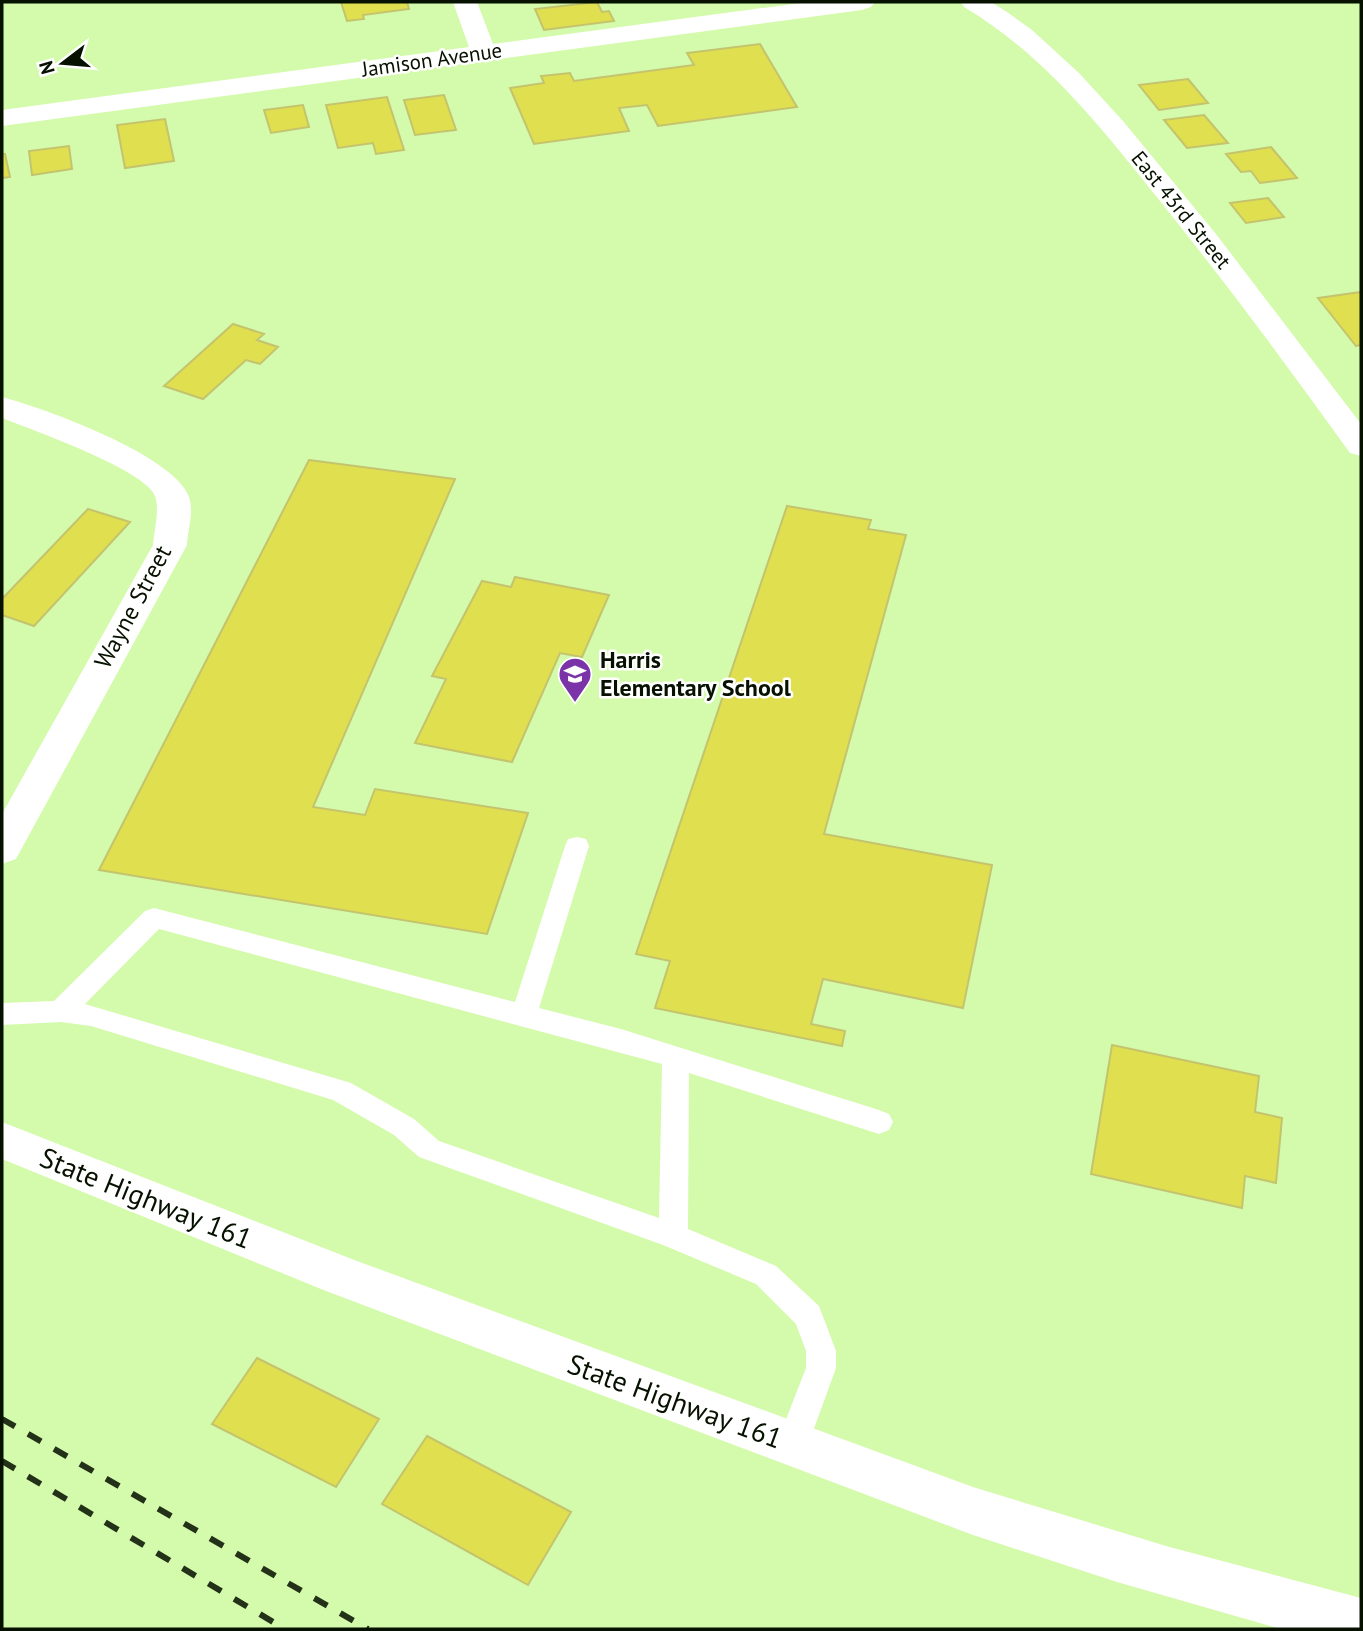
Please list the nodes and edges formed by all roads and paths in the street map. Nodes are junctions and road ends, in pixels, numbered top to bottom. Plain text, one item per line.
1 (465, 2) edge
2 (862, 2) edge
3 (973, 2) edge
4 (484, 53) junction
5 (2, 118) edge
6 (2, 407) edge
7 (1361, 446) edge
8 (577, 846) dead end
9 (2, 849) edge
10 (61, 1011) junction
11 (2, 1014) edge
12 (524, 1014) junction
13 (676, 1058) junction
14 (879, 1122) dead end
15 (2, 1140) edge
16 (673, 1236) junction
17 (792, 1445) junction
18 (1361, 1624) edge

1 - 4 street
2 - 4 street, Jamison Avenue
3 - 7 street, East 43rd Street
4 - 5 street, Jamison Avenue
6 - 9 street, Wayne Street
8 - 12 lane
10 - 11 lane
10 - 12 lane
10 - 16 lane
12 - 13 lane
13 - 14 lane
13 - 16 lane
15 - 17 street, State Highway 161
16 - 17 lane
17 - 18 street, State Highway 161

